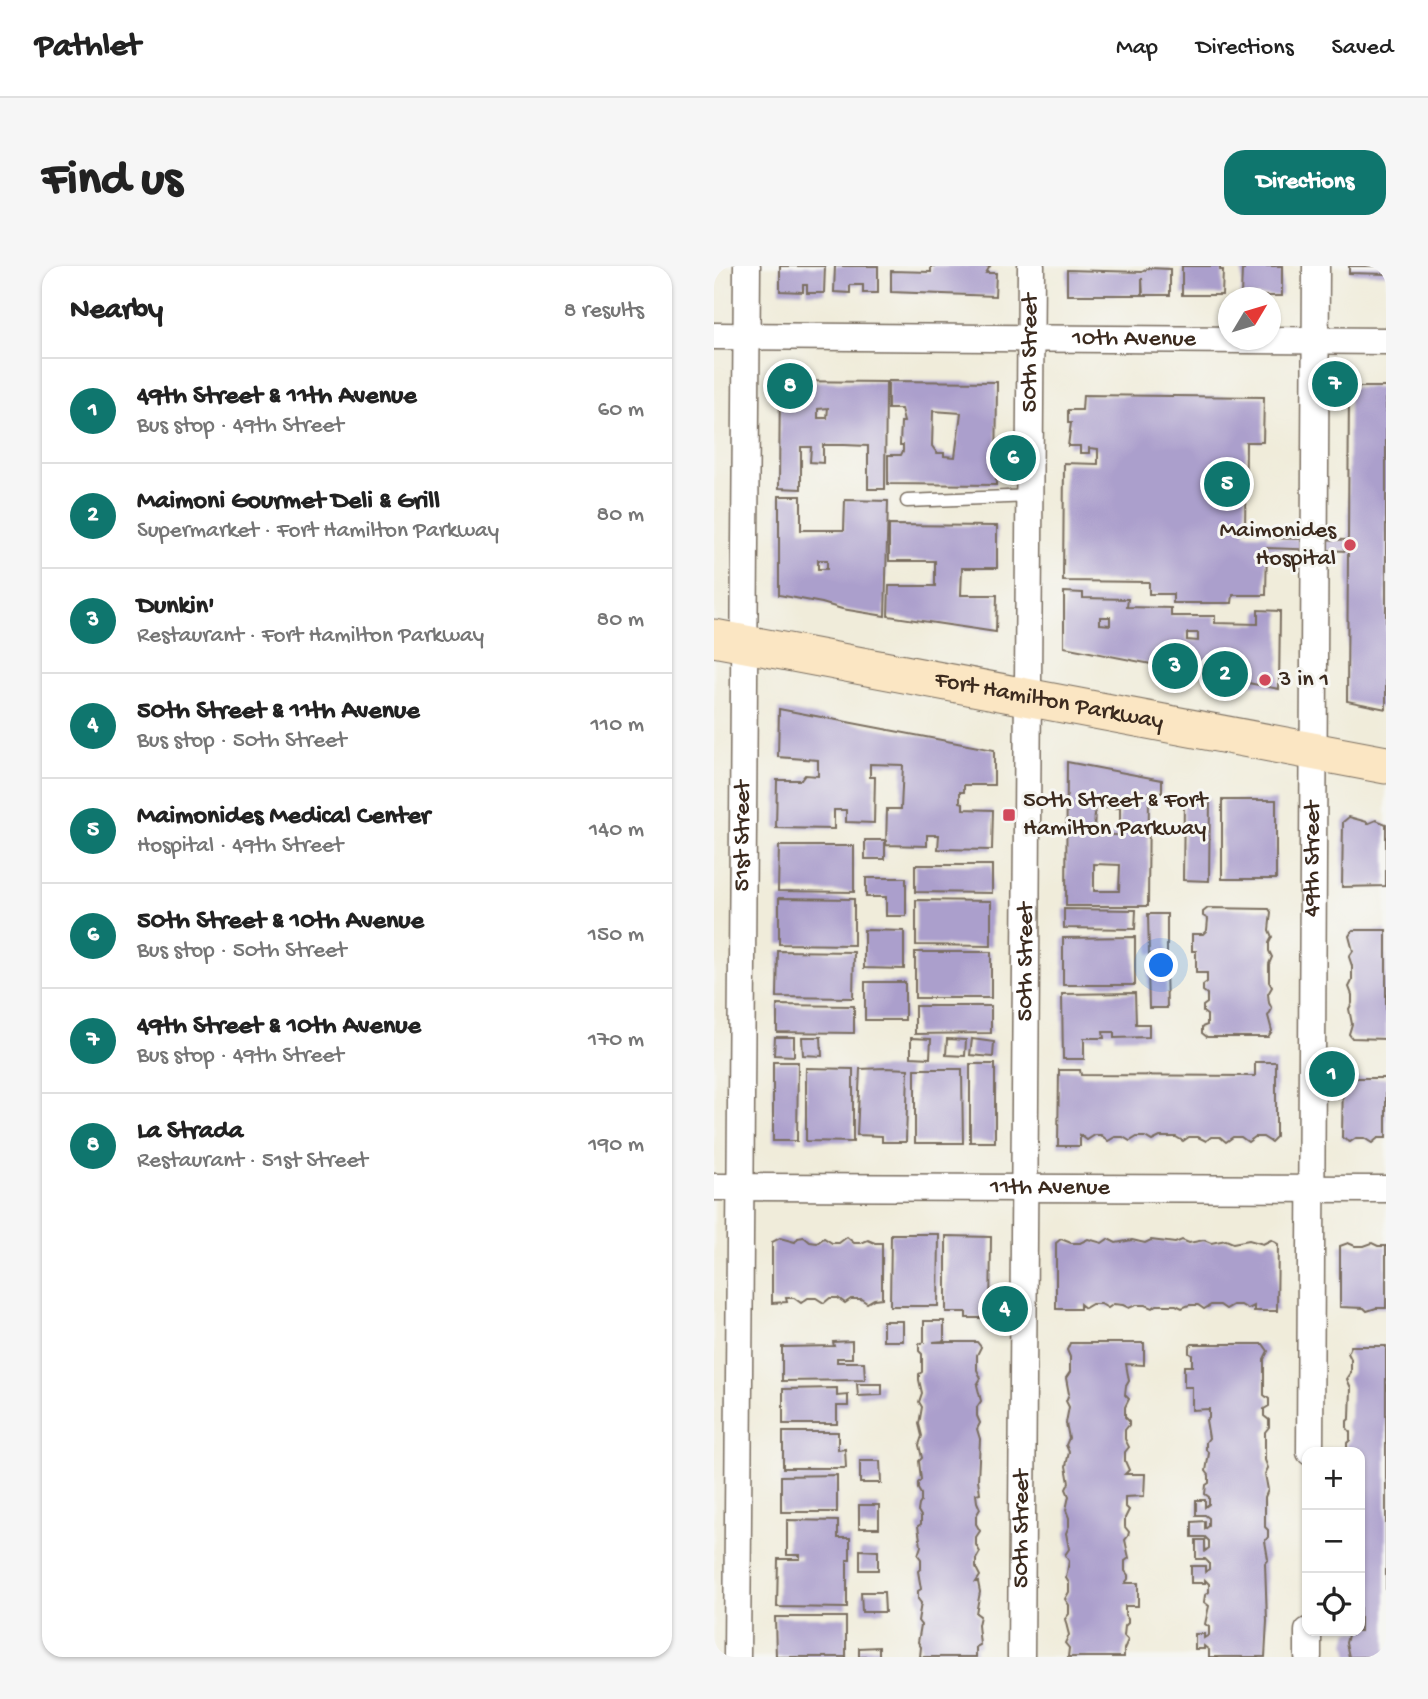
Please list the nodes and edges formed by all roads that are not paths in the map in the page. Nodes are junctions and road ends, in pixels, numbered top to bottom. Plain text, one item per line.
1 (747, 266) edge
2 (1031, 266) edge
3 (1316, 266) edge
4 (714, 335) edge
5 (747, 336) junction
6 (1031, 338) junction
7 (1315, 340) junction
8 (1386, 341) edge
9 (1030, 496) junction
10 (907, 501) dead end
11 (729, 641) edge
12 (1028, 698) junction
13 (1313, 751) junction
14 (1386, 765) edge
15 (714, 1187) edge
16 (741, 1187) junction
17 (1313, 1187) junction
18 (1025, 1189) junction
19 (1386, 1189) edge
20 (1310, 1447) edge
21 (1308, 1636) edge
22 (737, 1657) edge
23 (1021, 1657) edge
24 (1308, 1657) edge

1 - 5 street, 51st Street
2 - 6 street, 50th Street
3 - 7 street, 49th Street
4 - 5 street, 10th Avenue
5 - 6 street, 10th Avenue
5 - 11 street, 51st Street
6 - 7 street, 10th Avenue
6 - 9 street, 50th Street
7 - 8 street, 10th Avenue
7 - 13 street, 49th Street
9 - 10 lane
9 - 12 street, 50th Street
11 - 12 main road, Fort Hamilton Parkway
11 - 16 street, 51st Street
12 - 13 main road, Fort Hamilton Parkway
12 - 18 street, 50th Street
13 - 14 main road, Fort Hamilton Parkway
13 - 17 street, 49th Street
15 - 16 street, 11th Avenue
16 - 18 street, 11th Avenue
16 - 22 street, 51st Street
17 - 18 street, 11th Avenue
17 - 19 street, 11th Avenue
17 - 20 street, 49th Street
18 - 23 street, 50th Street
21 - 24 street

